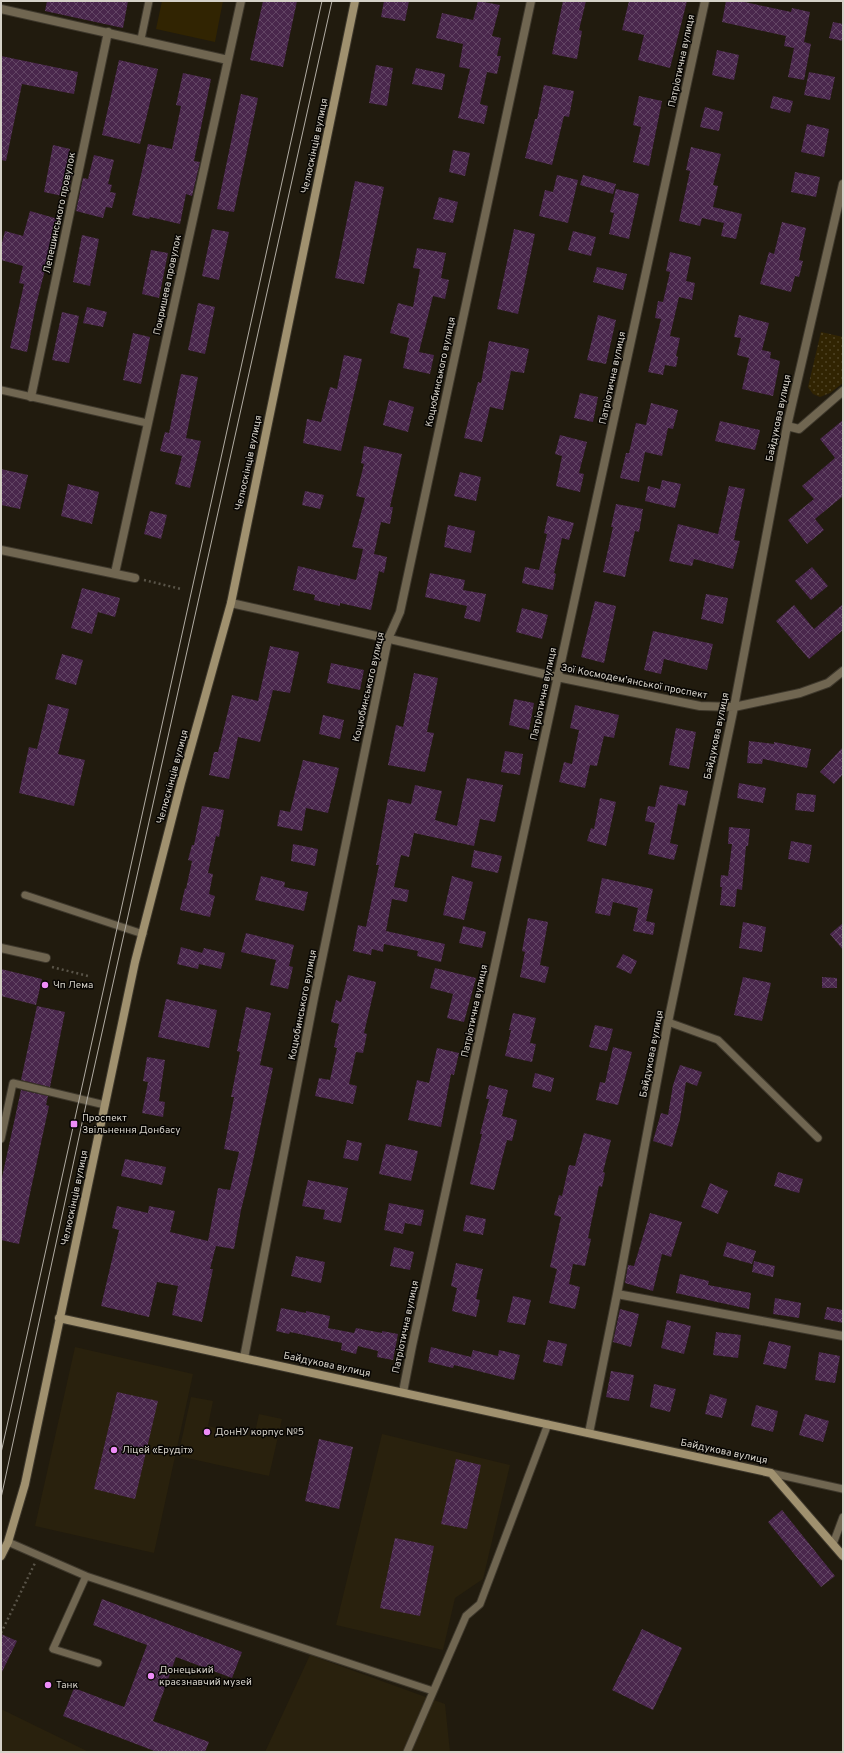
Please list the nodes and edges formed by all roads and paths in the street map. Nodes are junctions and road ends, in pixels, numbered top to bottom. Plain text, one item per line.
1 (149, 1) edge
2 (241, 1) edge
3 (355, 1) edge
4 (531, 1) edge
5 (705, 1) edge
6 (1, 9) edge
7 (108, 32) junction
8 (141, 40) junction
9 (228, 60) junction
10 (843, 184) edge
11 (1, 390) edge
12 (843, 391) edge
13 (31, 397) junction
14 (147, 423) junction
15 (787, 426) junction
16 (1, 550) edge
17 (115, 573) junction
18 (136, 578) joint
19 (181, 589) dead end
20 (231, 603) junction
21 (388, 639) junction
22 (843, 670) edge
23 (558, 678) junction
24 (734, 707) junction
25 (25, 895) dead end
26 (143, 934) junction
27 (1, 948) edge
28 (46, 958) dead end
29 (668, 1022) junction
30 (105, 1105) junction
31 (818, 1138) dead end
32 (1, 1139) edge
33 (617, 1294) junction
34 (59, 1318) junction
35 (843, 1336) edge
36 (244, 1358) junction
37 (404, 1392) junction
38 (548, 1424) junction
39 (589, 1433) junction
40 (770, 1473) junction
41 (843, 1489) edge
42 (843, 1517) edge
43 (8, 1542) junction
44 (833, 1544) junction
45 (1, 1556) edge
46 (39, 1556) junction
47 (843, 1556) edge
48 (86, 1576) junction
49 (1, 1633) edge
50 (98, 1664) dead end
51 (433, 1691) junction
52 (407, 1752) edge

1 - 8 lane
2 - 9 street, Покришева провулок
3 - 20 main road, Челюскінців вулиця
4 - 21 street, Коцюбинського вулиця
5 - 23 street, Патріотична вулиця
6 - 7 street
7 - 8 street
7 - 13 street, Лепешинського провулок
8 - 9 street
9 - 14 street, Покришева провулок
10 - 15 street, Байдукова вулиця
11 - 13 lane
12 - 15 street
13 - 14 lane
14 - 17 street, Покришева провулок
15 - 24 street, Байдукова вулиця
16 - 17 street
17 - 18 street
18 - 19 path
20 - 21 street, Зої Космодем’янської проспект
20 - 26 main road, Челюскінців вулиця
21 - 23 street, Зої Космодем’янської проспект
21 - 36 street, Коцюбинського вулиця
22 - 24 street, Зої Космодем’янської проспект
23 - 24 street, Зої Космодем’янської проспект
23 - 37 street, Патріотична вулиця
24 - 29 street, Байдукова вулиця
25 - 26 lane
26 - 30 main road, Челюскінців вулиця
27 - 28 street
29 - 31 lane
29 - 33 street, Байдукова вулиця
30 - 32 lane
30 - 34 main road, Челюскінців вулиця
33 - 35 street
33 - 39 street, Байдукова вулиця
34 - 36 main road, Байдукова вулиця
34 - 43 main road, Челюскінців вулиця
36 - 37 main road, Байдукова вулиця
37 - 38 main road, Байдукова вулиця
38 - 39 main road, Байдукова вулиця
38 - 51 lane
39 - 40 main road, Байдукова вулиця
40 - 41 lane
40 - 44 main road, Байдукова вулиця
42 - 44 lane
43 - 45 main road, Челюскінців вулиця
43 - 46 lane
44 - 47 main road, Байдукова вулиця
46 - 48 lane
46 - 49 path
48 - 50 lane
48 - 51 lane
51 - 52 lane

